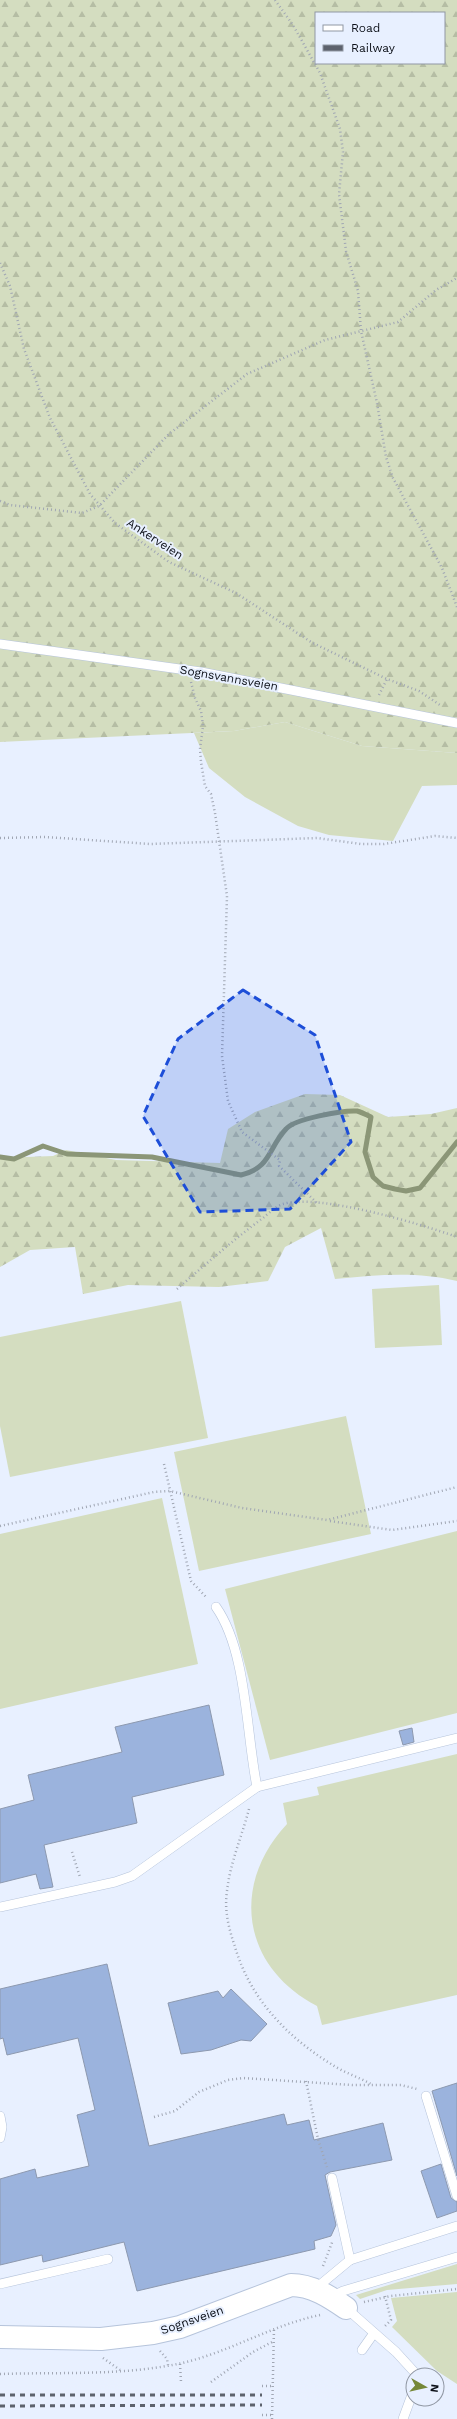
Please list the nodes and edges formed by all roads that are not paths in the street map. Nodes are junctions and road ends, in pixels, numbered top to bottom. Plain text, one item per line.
1 (0, 644) edge
2 (457, 723) edge
3 (216, 1607) road end
4 (457, 1738) edge
5 (255, 1788) junction
6 (0, 1907) edge
7 (426, 2096) road end
8 (0, 2116) edge
9 (0, 2138) edge
10 (332, 2178) dead end
11 (457, 2196) edge
12 (457, 2226) edge
13 (457, 2257) edge
14 (108, 2259) dead end
15 (350, 2260) junction
16 (0, 2284) edge
17 (332, 2297) junction
18 (374, 2333) junction
19 (0, 2337) edge
20 (362, 2350) dead end
21 (410, 2367) edge
22 (407, 2407) edge
23 (403, 2419) edge

1 - 2 lane, Sognsvannsveien
3 - 5 lane
4 - 5 lane
5 - 6 lane
7 - 11 lane
8 - 9 lane
10 - 15 lane
12 - 15 lane
13 - 17 lane
14 - 16 lane
15 - 17 lane
17 - 18 lane
17 - 19 street, Sognsveien
18 - 20 lane
18 - 21 lane
22 - 23 lane

